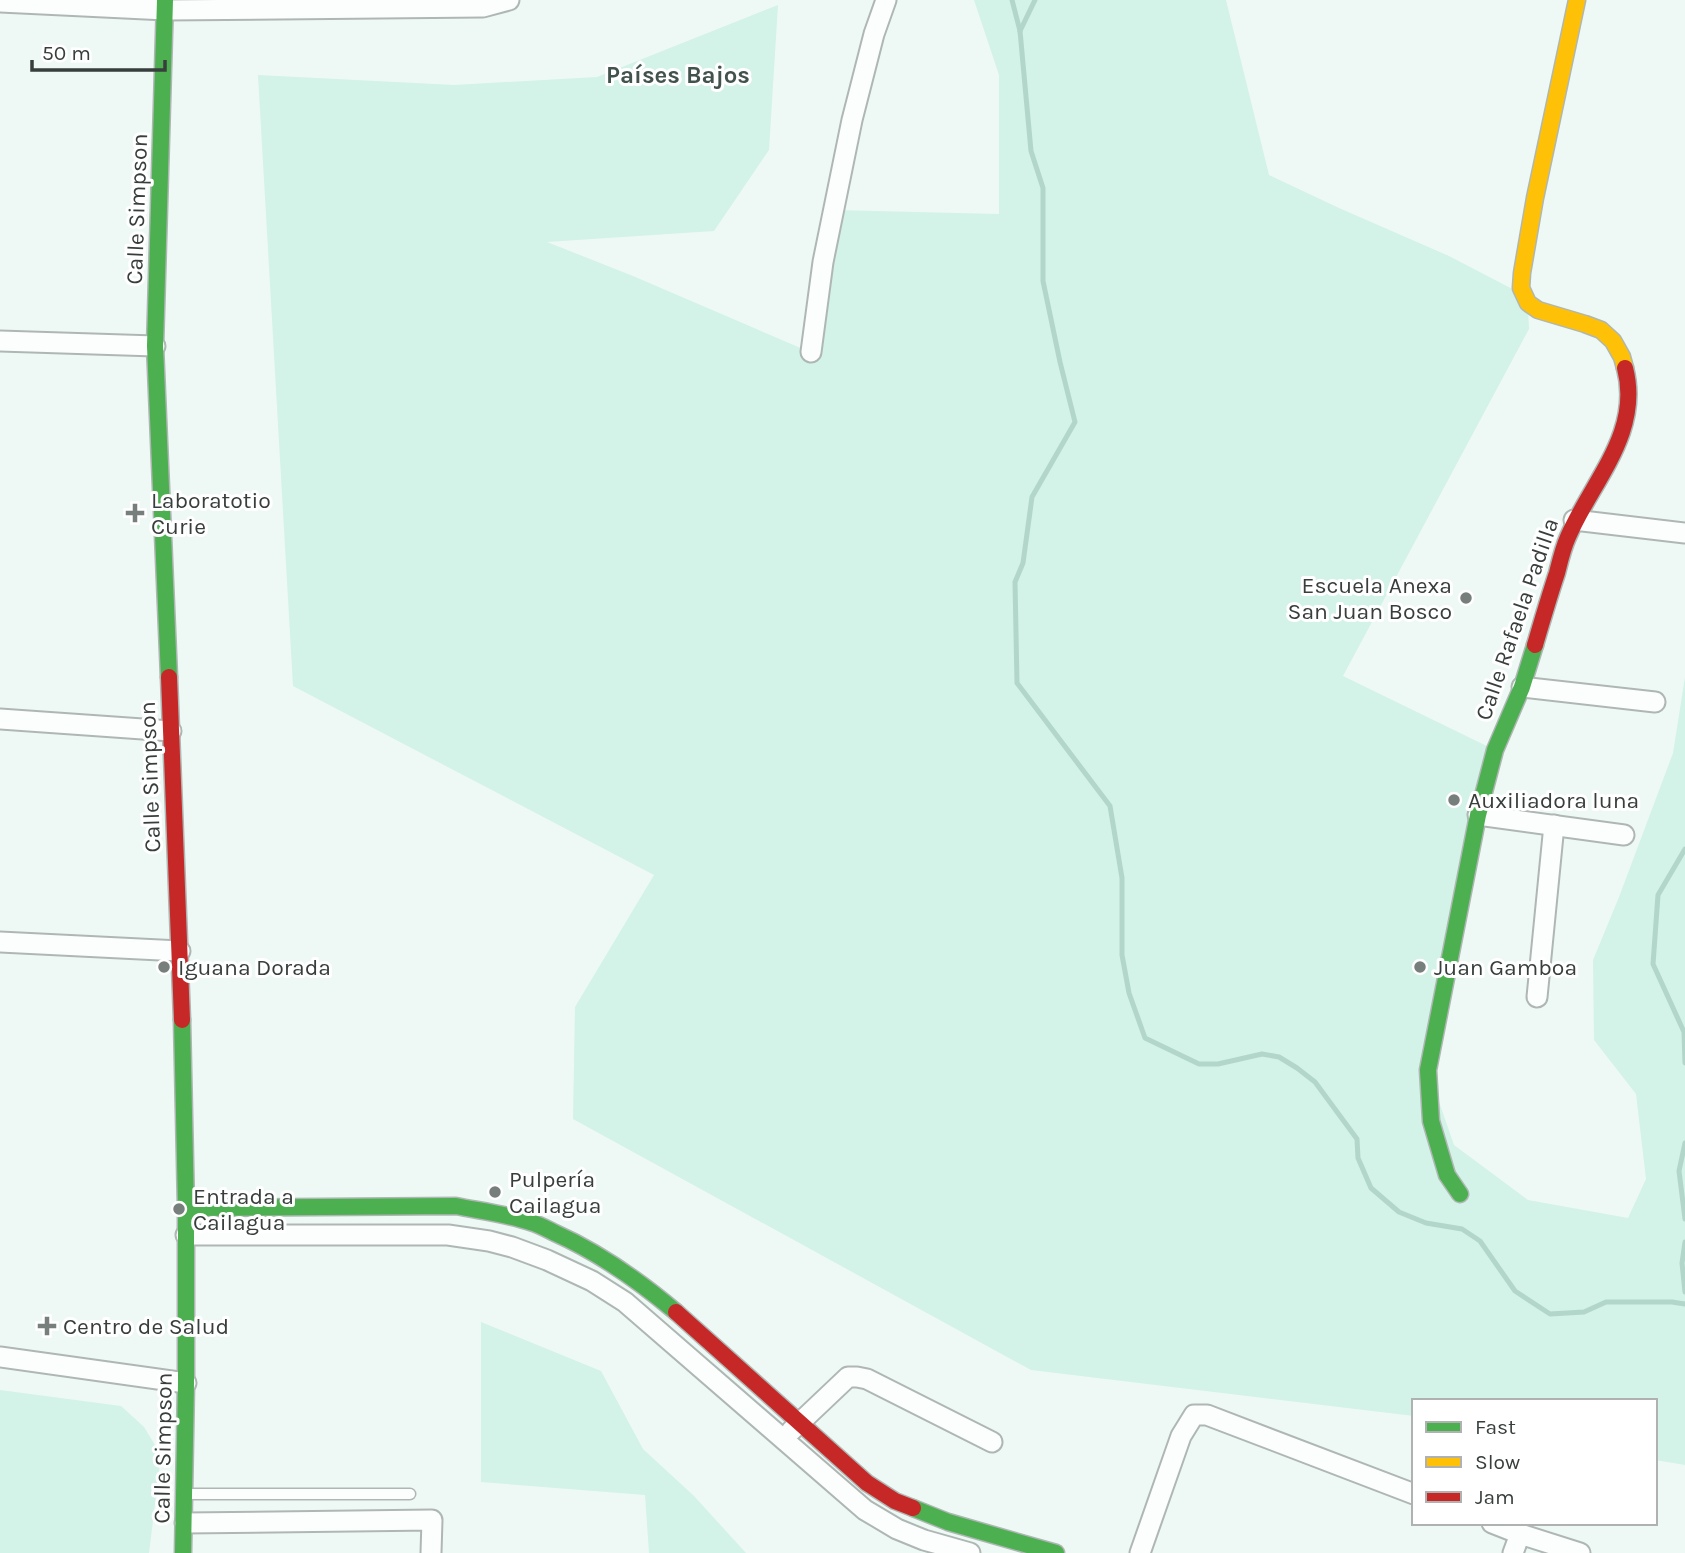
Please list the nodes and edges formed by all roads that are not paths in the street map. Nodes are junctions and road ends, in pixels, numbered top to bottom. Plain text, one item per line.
1 (509, 0) edge
2 (886, 0) edge
3 (1577, 0) edge
4 (0, 2) edge
5 (483, 4) edge
6 (165, 5) edge
7 (0, 341) edge
8 (155, 346) junction
9 (811, 352) dead end
10 (1574, 520) junction
11 (1685, 533) edge
12 (1522, 687) junction
13 (1656, 702) dead end
14 (0, 719) edge
15 (171, 731) junction
16 (1478, 815) junction
17 (1554, 825) junction
18 (1624, 835) dead end
19 (0, 942) edge
20 (180, 951) junction
21 (1537, 997) dead end
22 (1461, 1194) dead end
23 (380, 1206) junction
24 (186, 1208) junction
25 (186, 1235) junction
26 (381, 1235) junction
27 (0, 1357) edge
28 (186, 1383) junction
29 (798, 1423) junction
30 (783, 1440) junction
31 (992, 1443) dead end
32 (1412, 1493) edge
33 (184, 1494) junction
34 (410, 1494) dead end
35 (185, 1523) junction
36 (1497, 1525) edge
37 (1520, 1534) junction
38 (183, 1553) edge
39 (431, 1553) edge
40 (970, 1553) edge
41 (1056, 1553) edge
42 (1140, 1553) edge
43 (1513, 1553) edge
44 (1580, 1553) edge

1 - 5 street
2 - 9 street
3 - 10 street, Calle Rafaela Padilla
4 - 6 street
5 - 6 street
6 - 8 street, Calle Simpson
7 - 8 street
8 - 15 street, Calle Simpson
10 - 11 street
10 - 12 street, Calle Rafaela Padilla
12 - 13 street
12 - 16 street, Calle Rafaela Padilla
14 - 15 street
15 - 20 street, Calle Simpson
16 - 17 street
16 - 22 street, Calle Rafaela Padilla
17 - 18 street
17 - 21 street
19 - 20 street
20 - 24 street, Calle Simpson
23 - 24 street
23 - 26 street
23 - 29 street
24 - 25 street, Calle Simpson
25 - 26 street
25 - 28 street, Calle Simpson
26 - 30 street
27 - 28 street
28 - 33 street, Calle Simpson
29 - 30 street
29 - 31 street
29 - 41 street
30 - 40 street
32 - 42 street
33 - 34 lane
33 - 35 street, Calle Simpson
35 - 38 street, Calle Simpson
35 - 39 street
36 - 37 street
37 - 43 street
37 - 44 street

